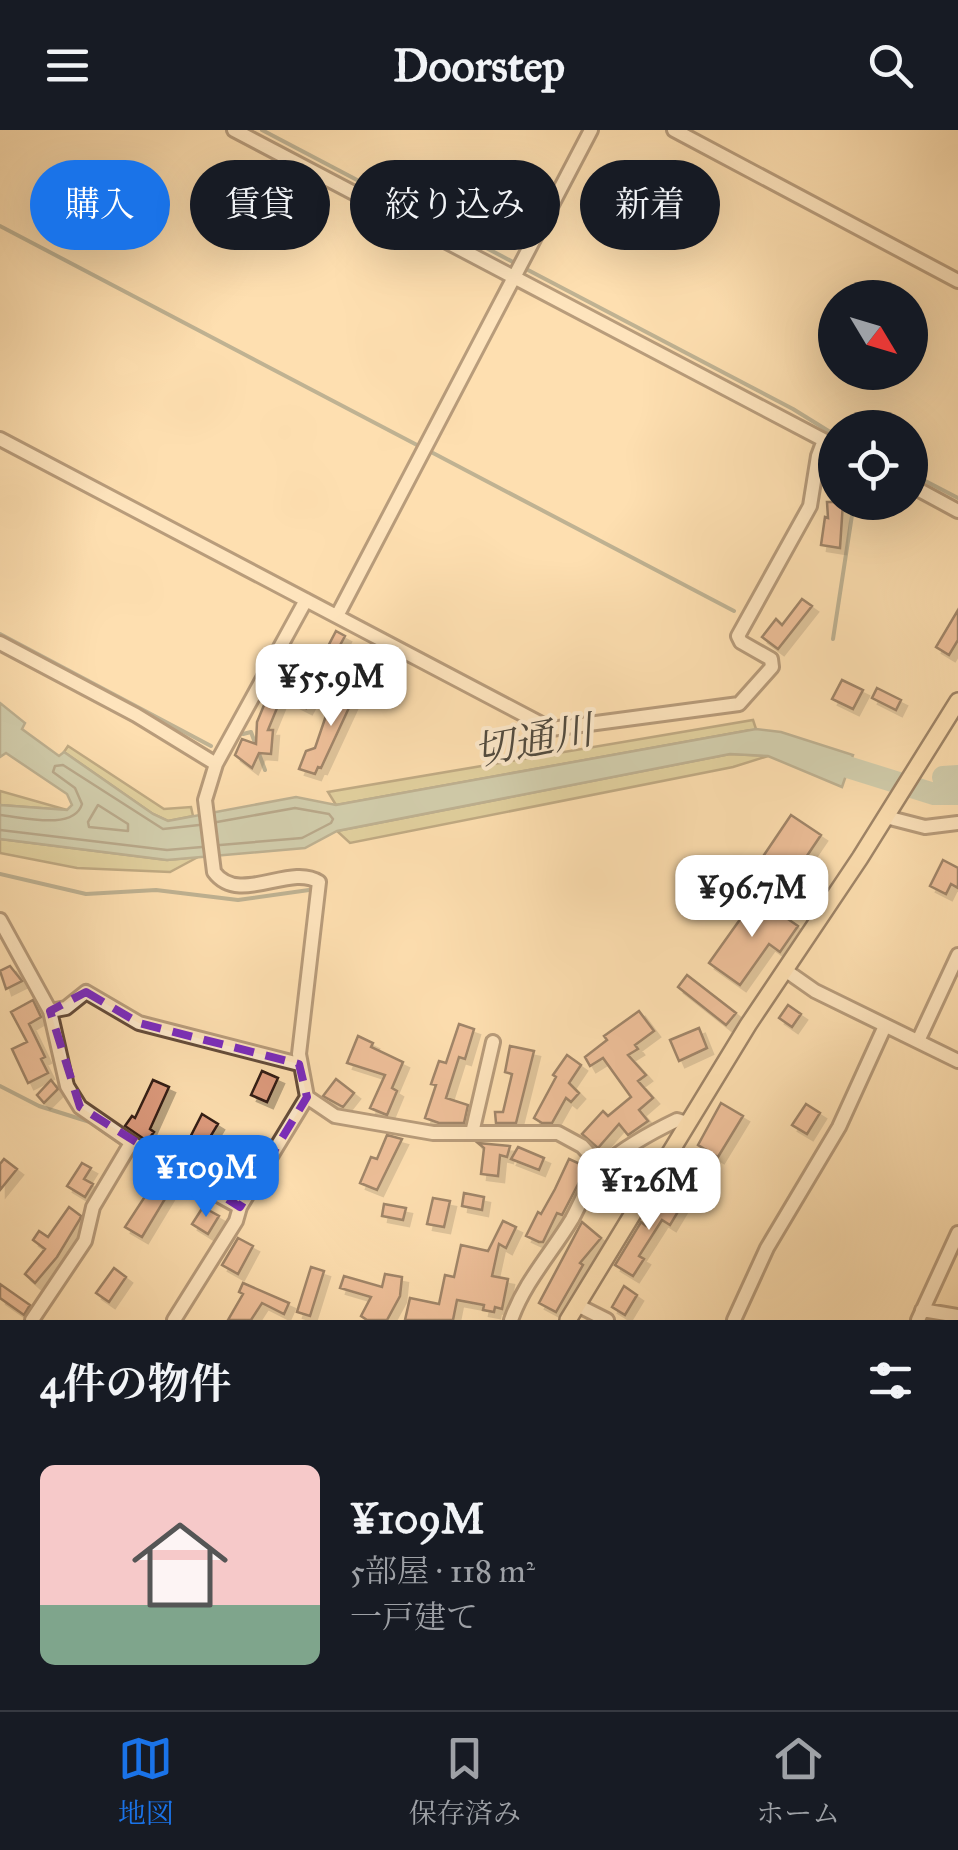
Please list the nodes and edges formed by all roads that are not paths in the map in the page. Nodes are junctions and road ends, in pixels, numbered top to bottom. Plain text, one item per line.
1 (234, 130) edge
2 (592, 130) edge
3 (674, 130) edge
4 (514, 278) junction
5 (958, 281) edge
6 (818, 437) edge
7 (0, 439) edge
8 (818, 456) edge
9 (928, 495) edge
10 (958, 511) edge
11 (306, 600) junction
12 (337, 616) junction
13 (0, 643) edge
14 (958, 701) edge
15 (216, 764) junction
16 (888, 814) junction
17 (958, 823) edge
18 (0, 920) edge
19 (958, 954) edge
20 (784, 970) junction
21 (50, 1010) junction
22 (886, 1026) junction
23 (918, 1041) junction
24 (494, 1042) dead end
25 (958, 1061) edge
26 (299, 1064) junction
27 (308, 1097) junction
28 (687, 1124) junction
29 (472, 1133) junction
30 (131, 1142) junction
31 (601, 1167) junction
32 (240, 1207) junction
33 (958, 1233) edge
34 (578, 1305) junction
35 (920, 1315) edge
36 (958, 1316) edge
37 (32, 1320) edge
38 (174, 1320) edge
39 (511, 1320) edge
40 (568, 1320) edge
41 (607, 1320) edge
42 (734, 1320) edge

1 - 4 street
2 - 4 street
3 - 5 street
4 - 6 street
4 - 12 street
7 - 11 street
8 - 12 street
9 - 10 street
11 - 12 street
11 - 15 street
13 - 15 street
14 - 16 main road
15 - 26 street
16 - 17 street
16 - 20 main road
18 - 21 street
19 - 23 street
20 - 22 street
20 - 28 main road
21 - 26 street
21 - 30 street
22 - 23 street
22 - 42 street
23 - 25 street
24 - 29 street
26 - 27 street
27 - 29 street
27 - 32 street
28 - 31 street
28 - 34 main road
29 - 31 street
30 - 32 street
30 - 37 street
31 - 39 street
32 - 38 street
33 - 35 street
34 - 40 main road
34 - 41 street
35 - 36 street

